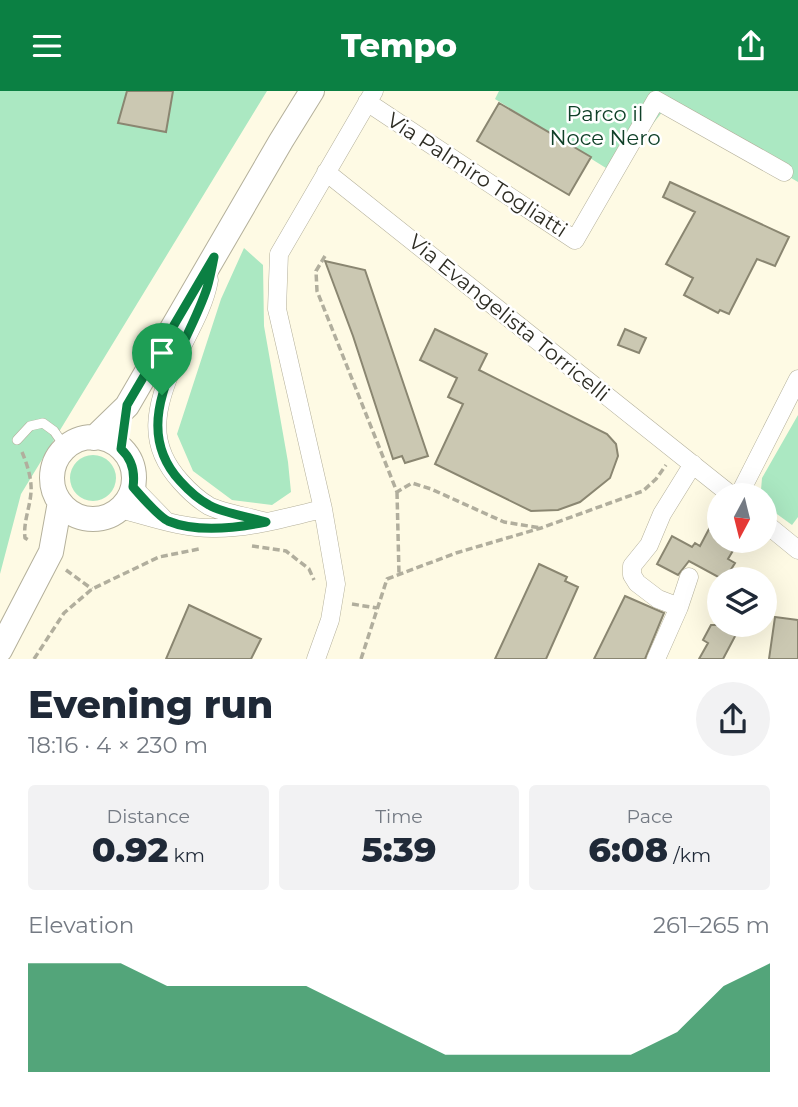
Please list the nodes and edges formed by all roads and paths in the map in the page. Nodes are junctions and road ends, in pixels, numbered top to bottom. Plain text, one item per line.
1 (312, 91) edge
2 (370, 97) edge
3 (326, 172) junction
4 (784, 172) dead end
5 (325, 256) dead end
6 (214, 257) junction
7 (798, 379) edge
8 (127, 405) junction
9 (94, 438) junction
10 (17, 440) dead end
11 (66, 448) junction
12 (121, 449) junction
13 (676, 451) junction
14 (693, 464) junction
15 (716, 483) edge
16 (745, 483) edge
17 (133, 487) junction
18 (397, 492) junction
19 (60, 502) junction
20 (120, 509) junction
21 (323, 509) junction
22 (89, 519) junction
23 (166, 521) junction
24 (266, 522) junction
25 (541, 528) junction
26 (777, 533) edge
27 (240, 546) dead end
28 (200, 548) dead end
29 (798, 550) edge
30 (51, 552) junction
31 (399, 574) junction
32 (689, 577) dead end
33 (333, 600) junction
34 (679, 607) junction
35 (377, 608) junction
36 (0, 650) edge
37 (34, 659) edge
38 (316, 659) edge
39 (361, 659) edge
40 (656, 659) edge

1 - 6 main road
2 - 3 street, Via Palmiro Togliatti
2 - 4 street, Via Palmiro Togliatti
3 - 13 street, Via Evangelista Torricelli
3 - 21 street, Via Palmiro Togliatti
5 - 18 path
6 - 8 main road
6 - 24 street
7 - 16 street
8 - 9 main road
8 - 12 main road
9 - 11 main road
9 - 12 main road
10 - 11 lane
11 - 19 main road
12 - 17 main road
13 - 14 street, Via Evangelista Torricelli
13 - 25 path
14 - 15 street, Via Evangelista Torricelli
14 - 34 street
17 - 20 main road
17 - 23 street
18 - 25 path
18 - 31 path
19 - 22 main road
19 - 30 main road
20 - 22 main road
20 - 23 street
21 - 24 street
21 - 33 street, Via Palmiro Togliatti
22 - 30 main road
23 - 24 street
25 - 31 path
26 - 29 street
27 - 33 path
28 - 37 path
30 - 36 main road
31 - 35 path
32 - 34 street
33 - 35 path
33 - 38 street, Via Palmiro Togliatti
34 - 40 street
35 - 39 path

